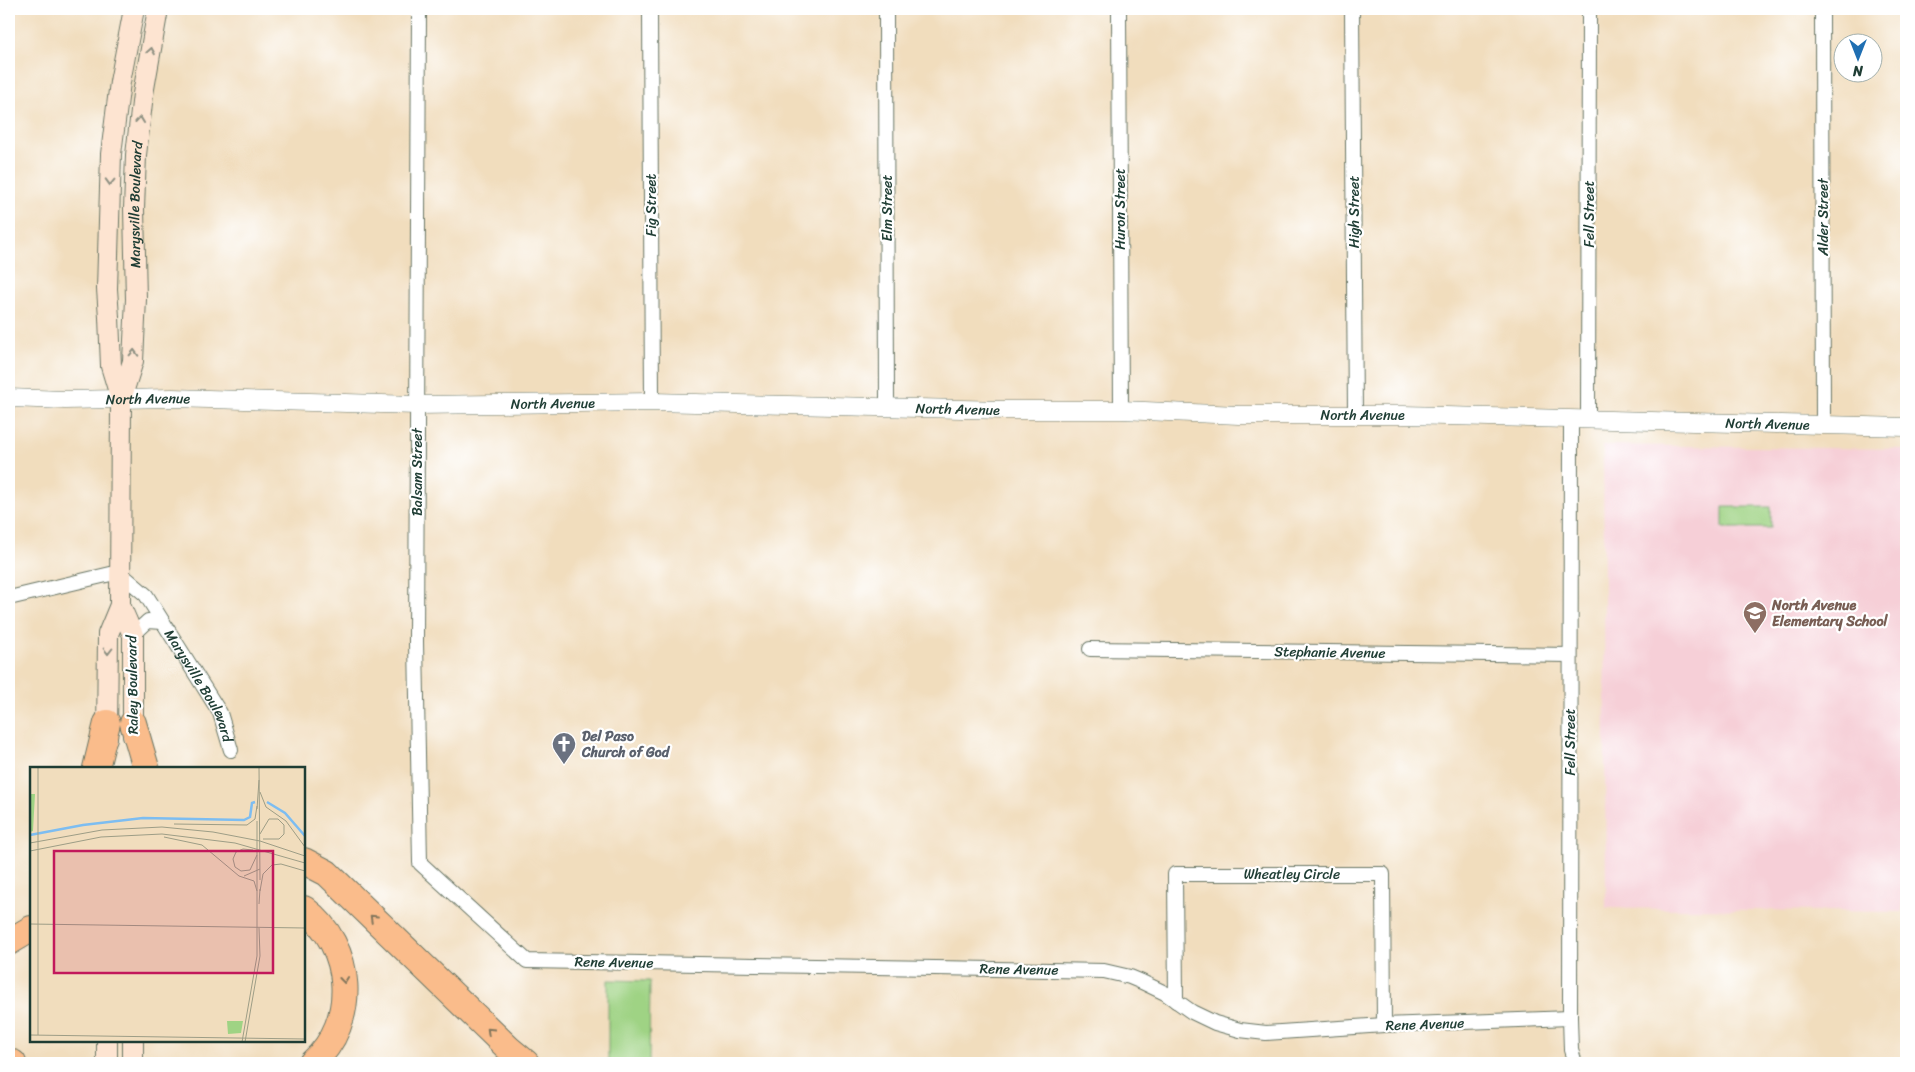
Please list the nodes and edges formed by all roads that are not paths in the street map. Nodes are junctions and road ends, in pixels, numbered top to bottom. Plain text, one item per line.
1 (134, 9) edge
2 (158, 9) edge
3 (419, 9) edge
4 (650, 9) edge
5 (886, 9) edge
6 (1119, 9) edge
7 (1352, 9) edge
8 (1589, 9) edge
9 (1822, 9) edge
10 (9, 398) edge
11 (121, 399) junction
12 (652, 402) junction
13 (418, 405) junction
14 (887, 407) junction
15 (1121, 410) junction
16 (1355, 414) junction
17 (1580, 420) junction
18 (1823, 426) junction
19 (1906, 427) edge
20 (119, 572) junction
21 (9, 598) edge
22 (120, 605) junction
23 (163, 622) junction
24 (133, 635) junction
25 (1090, 648) dead end
26 (1570, 656) junction
27 (107, 723) junction
28 (133, 723) junction
29 (230, 750) dead end
30 (96, 767) edge
31 (107, 767) edge
32 (133, 767) edge
33 (146, 767) edge
34 (309, 861) edge
35 (305, 911) edge
36 (473, 912) joint
37 (30, 929) edge
38 (9, 942) edge
39 (1176, 1001) junction
40 (1570, 1018) junction
41 (1384, 1025) junction
42 (107, 1042) edge
43 (133, 1042) edge
44 (9, 1062) edge
45 (12, 1063) edge
46 (107, 1063) edge
47 (133, 1063) edge
48 (312, 1063) edge
49 (526, 1063) edge
50 (1575, 1063) edge

1 -> 11 main road, Marysville Boulevard
11 -> 2 main road, Marysville Boulevard
3 - 13 street, Balsam Street
4 - 12 street, Fig Street
5 - 14 street, Elm Street
6 - 15 street, Huron Street
7 - 16 street, High Street
8 - 17 street, Fell Street
9 - 18 street, Alder Street
10 - 11 street, North Avenue
11 - 13 street, North Avenue
11 - 20 main road, Marysville Boulevard
12 - 13 street, North Avenue
12 - 14 street, North Avenue
13 - 36 street, Balsam Street
14 - 15 street, North Avenue
15 - 16 street, North Avenue
16 - 17 street, North Avenue
17 - 18 street, North Avenue
17 - 26 street, Fell Street
18 - 19 street, North Avenue
20 - 21 street
20 - 22 main road, Raley Boulevard
20 - 23 street, Marysville Boulevard
22 - 24 main road, Raley Boulevard
22 -> 27 main road, Raley Boulevard
23 - 24 street, Marysville Boulevard
23 - 29 street, Marysville Boulevard
24 - 28 main road, Raley Boulevard
25 - 26 street, Stephanie Avenue
26 - 40 street, Fell Street
27 - 30 highway
27 - 31 main road, Raley Boulevard
28 - 32 main road, Raley Boulevard
28 - 33 highway
49 -> 34 highway
35 -> 48 highway
36 - 39 street, Rene Avenue
37 - 38 highway
39 - 41 street, Rene Avenue
39 - 41 street, Wheatley Circle
40 - 41 street, Rene Avenue
40 - 50 street, Fell Street
42 - 46 main road
43 - 47 main road
44 - 45 highway

